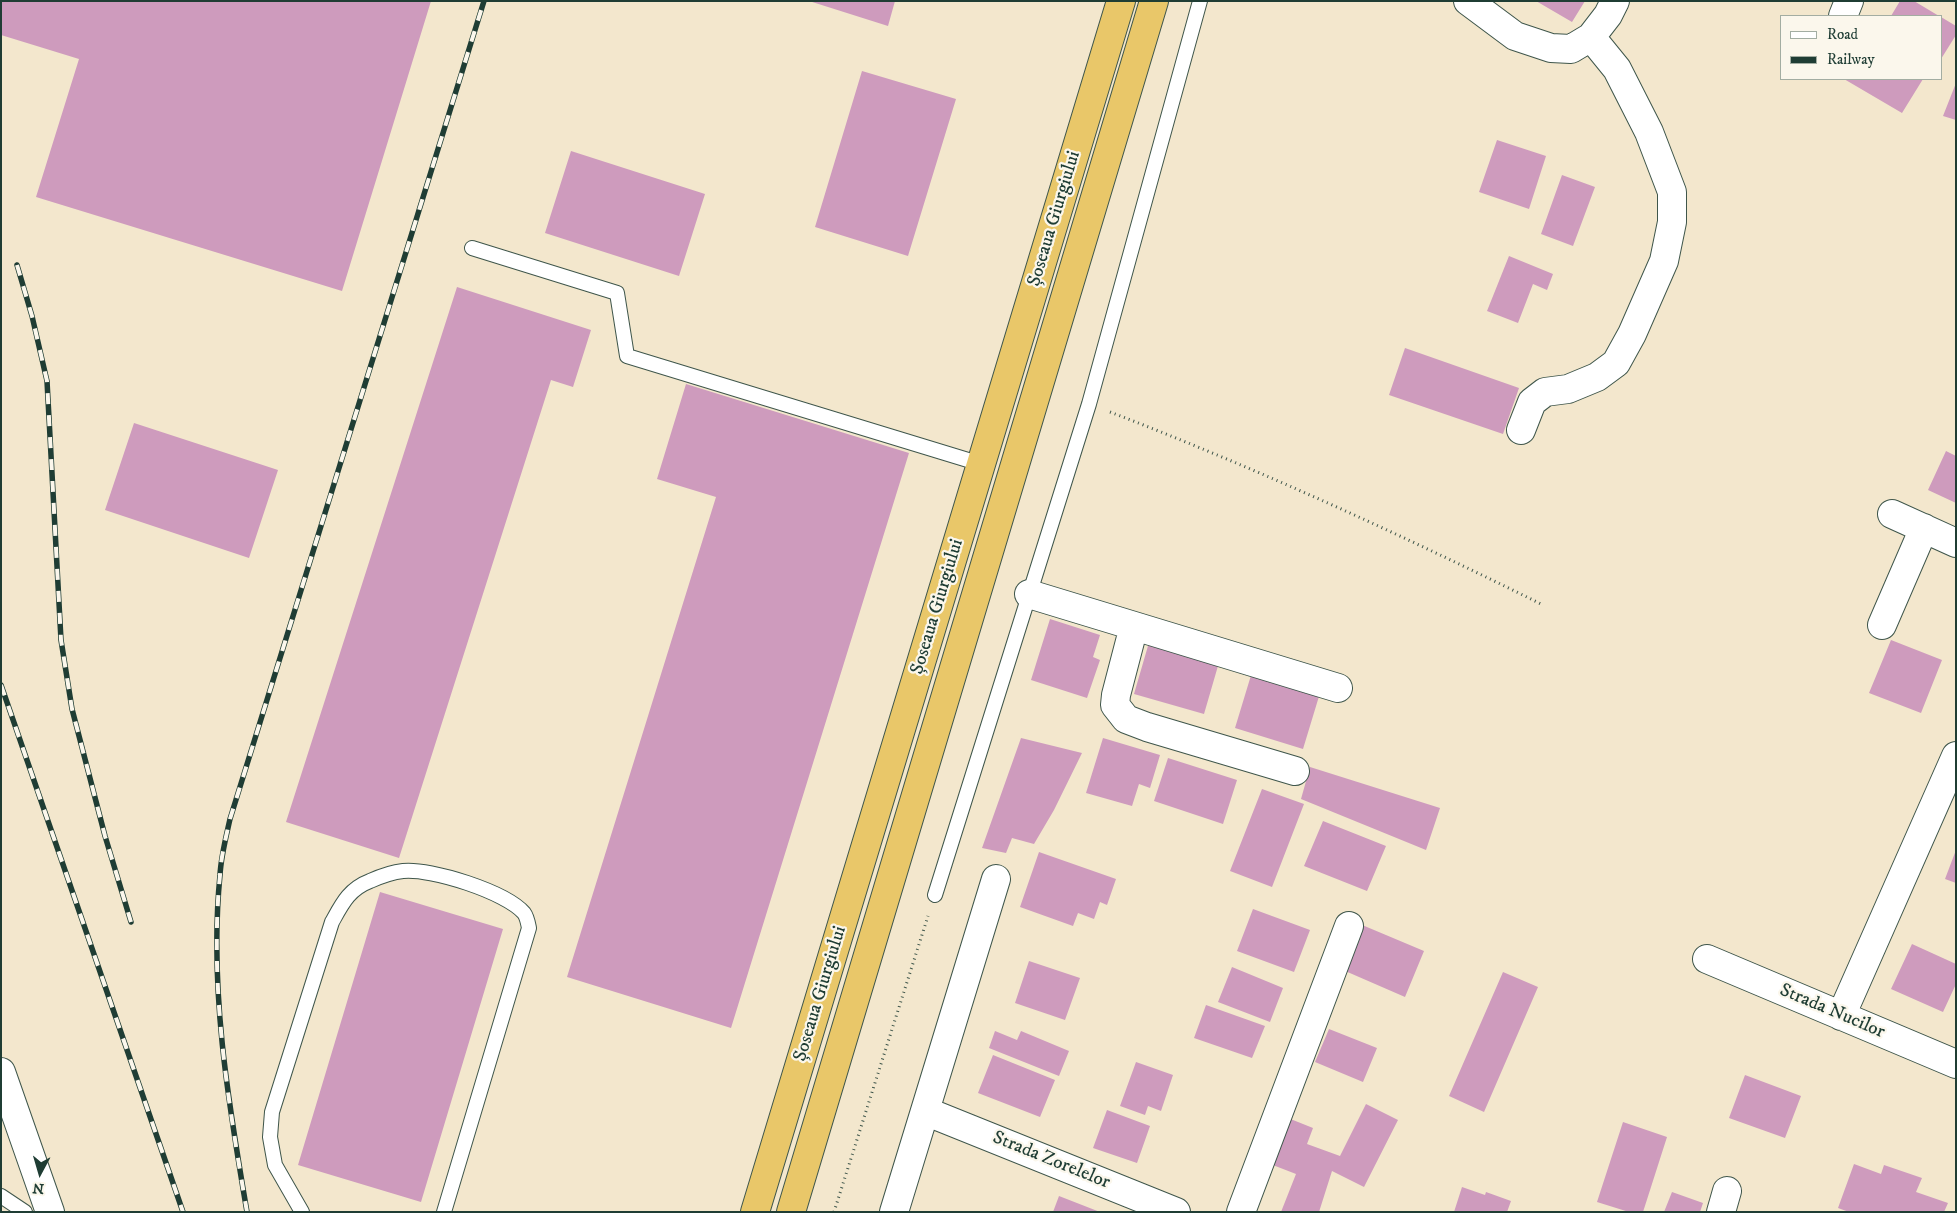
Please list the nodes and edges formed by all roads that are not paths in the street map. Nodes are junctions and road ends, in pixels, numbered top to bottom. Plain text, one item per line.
1 (1121, 1) edge
2 (1154, 1) edge
3 (1200, 1) edge
4 (1468, 1) edge
5 (1615, 1) edge
6 (1849, 1) edge
7 (1843, 15) edge
8 (1591, 37) junction
9 (472, 248) dead end
10 (1521, 430) dead end
11 (981, 464) junction
12 (1892, 514) dead end
13 (1924, 528) junction
14 (1956, 544) edge
15 (1029, 594) junction
16 (1882, 625) dead end
17 (1134, 626) junction
18 (1338, 688) dead end
19 (1956, 756) edge
20 (1295, 771) dead end
21 (996, 879) dead end
22 (935, 895) road end
23 (1348, 926) dead end
24 (1707, 959) dead end
25 (1841, 1016) junction
26 (1956, 1064) edge
27 (1, 1072) edge
28 (925, 1110) junction
29 (1, 1196) edge
30 (25, 1212) edge
31 (50, 1212) edge
32 (302, 1212) edge
33 (444, 1212) edge
34 (755, 1212) edge
35 (791, 1212) edge
36 (894, 1212) edge
37 (1176, 1212) edge
38 (1241, 1212) edge

1 - 11 highway, Șoseaua Giurgiului
2 - 35 highway, Șoseaua Giurgiului
3 - 15 lane
4 - 8 street
5 - 8 street
6 - 7 street
8 - 10 street
9 - 11 lane
11 - 34 highway, Șoseaua Giurgiului
12 - 13 street
13 - 14 street
13 - 16 street
15 - 17 street
15 - 22 lane
17 - 18 street
17 - 20 street
19 - 25 street
21 - 28 street
23 - 38 street
24 - 25 street, Strada Nucilor
25 - 26 street, Strada Nucilor
27 - 31 street
28 - 36 street
28 - 37 street, Strada Zorelelor
29 - 30 lane
32 - 33 lane

